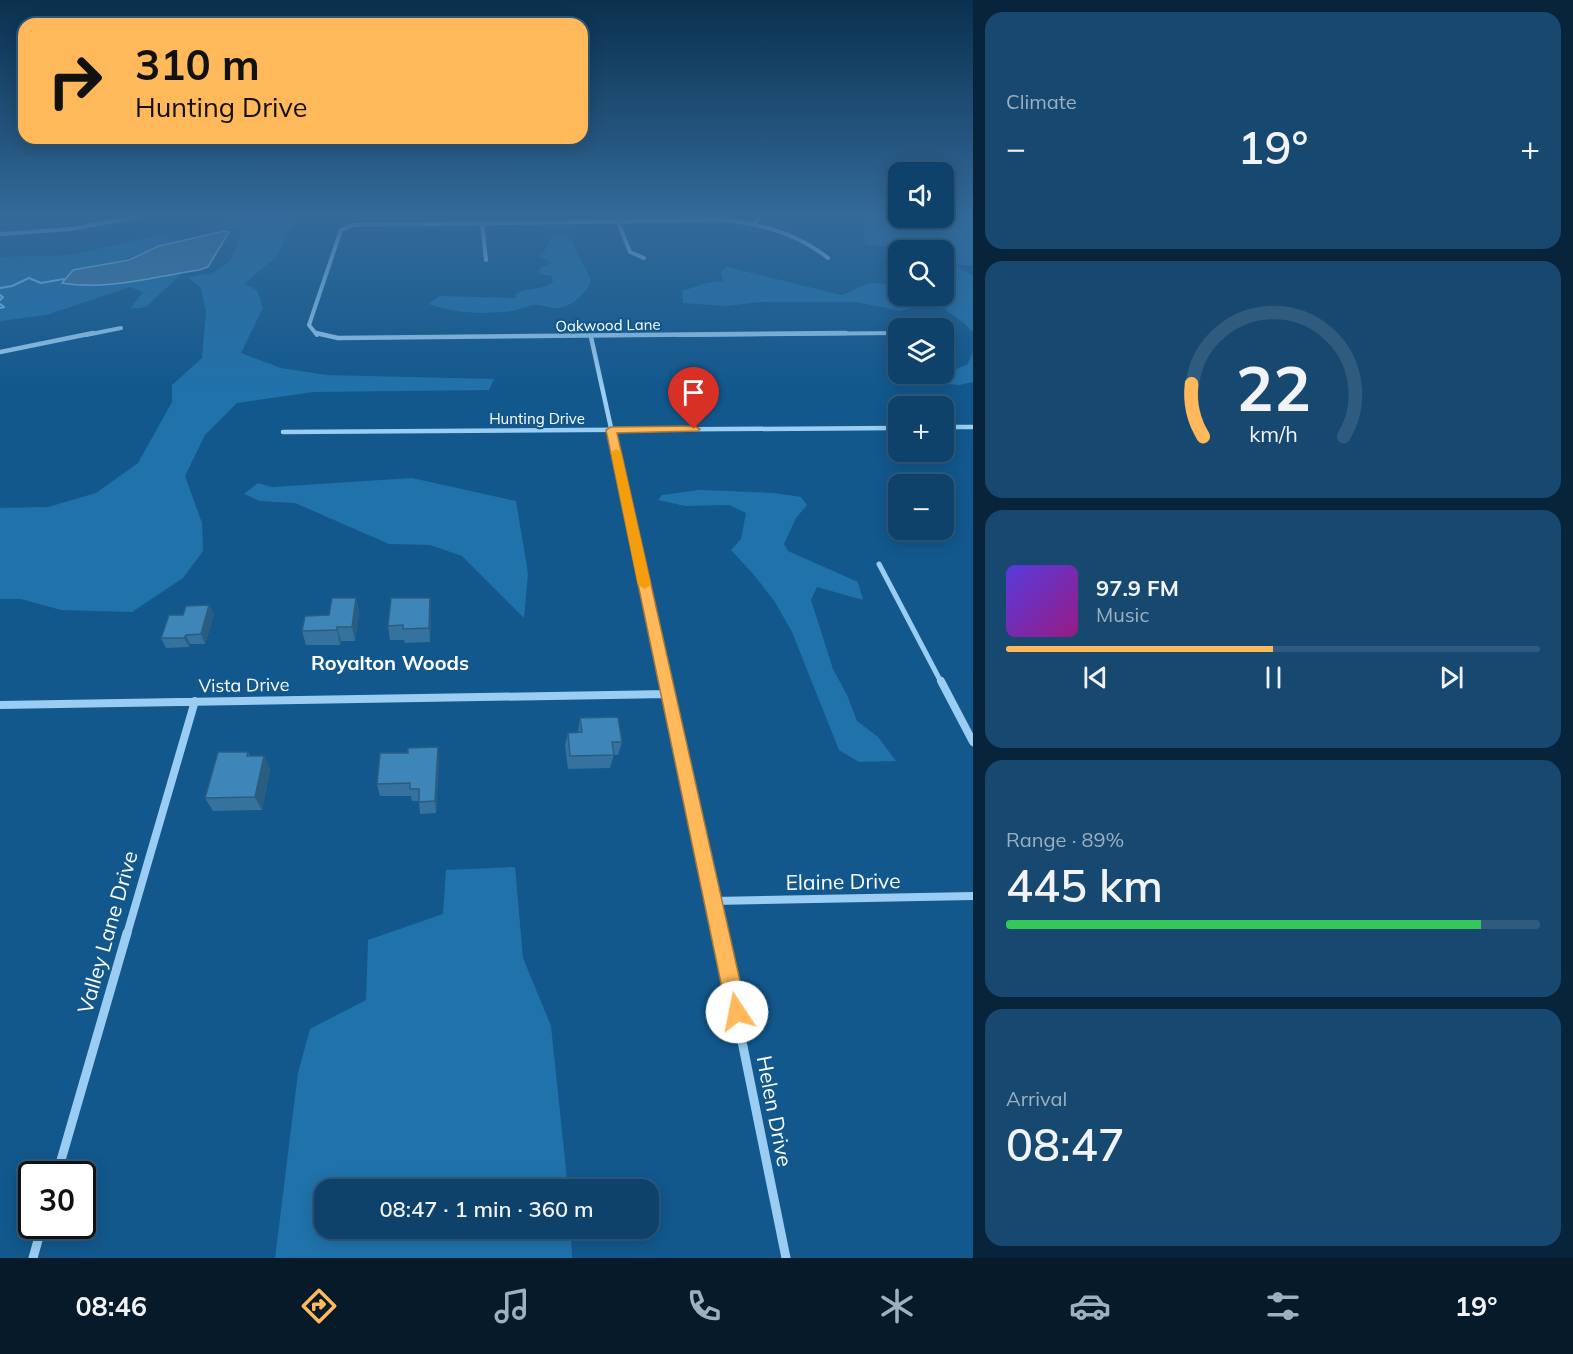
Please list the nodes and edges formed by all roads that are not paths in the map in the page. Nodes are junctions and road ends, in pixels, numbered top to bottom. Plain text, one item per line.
1 (326, 275) edge
2 (121, 328) dead end
3 (888, 333) edge
4 (591, 337) junction
5 (0, 352) edge
6 (954, 427) edge
7 (973, 427) edge
8 (888, 428) edge
9 (611, 430) junction
10 (283, 432) dead end
11 (879, 564) dead end
12 (668, 694) junction
13 (195, 701) junction
14 (0, 705) edge
15 (973, 742) edge
16 (973, 896) edge
17 (714, 901) junction
18 (61, 1161) edge
19 (38, 1239) edge
20 (33, 1258) edge
21 (786, 1258) edge

1 - 4 street, Oakwood Lane
2 - 5 street
3 - 4 street, Oakwood Lane
4 - 9 street, Helen Drive
6 - 7 street
8 - 9 street, Hunting Drive
9 - 10 street, Hunting Drive
9 - 12 street, Helen Drive
11 - 15 street
12 - 13 street, Vista Drive
12 - 17 street, Helen Drive
13 - 14 street, Vista Drive
13 - 18 street, Valley Lane Drive
16 - 17 street, Elaine Drive
17 - 21 street, Helen Drive
19 - 20 street

